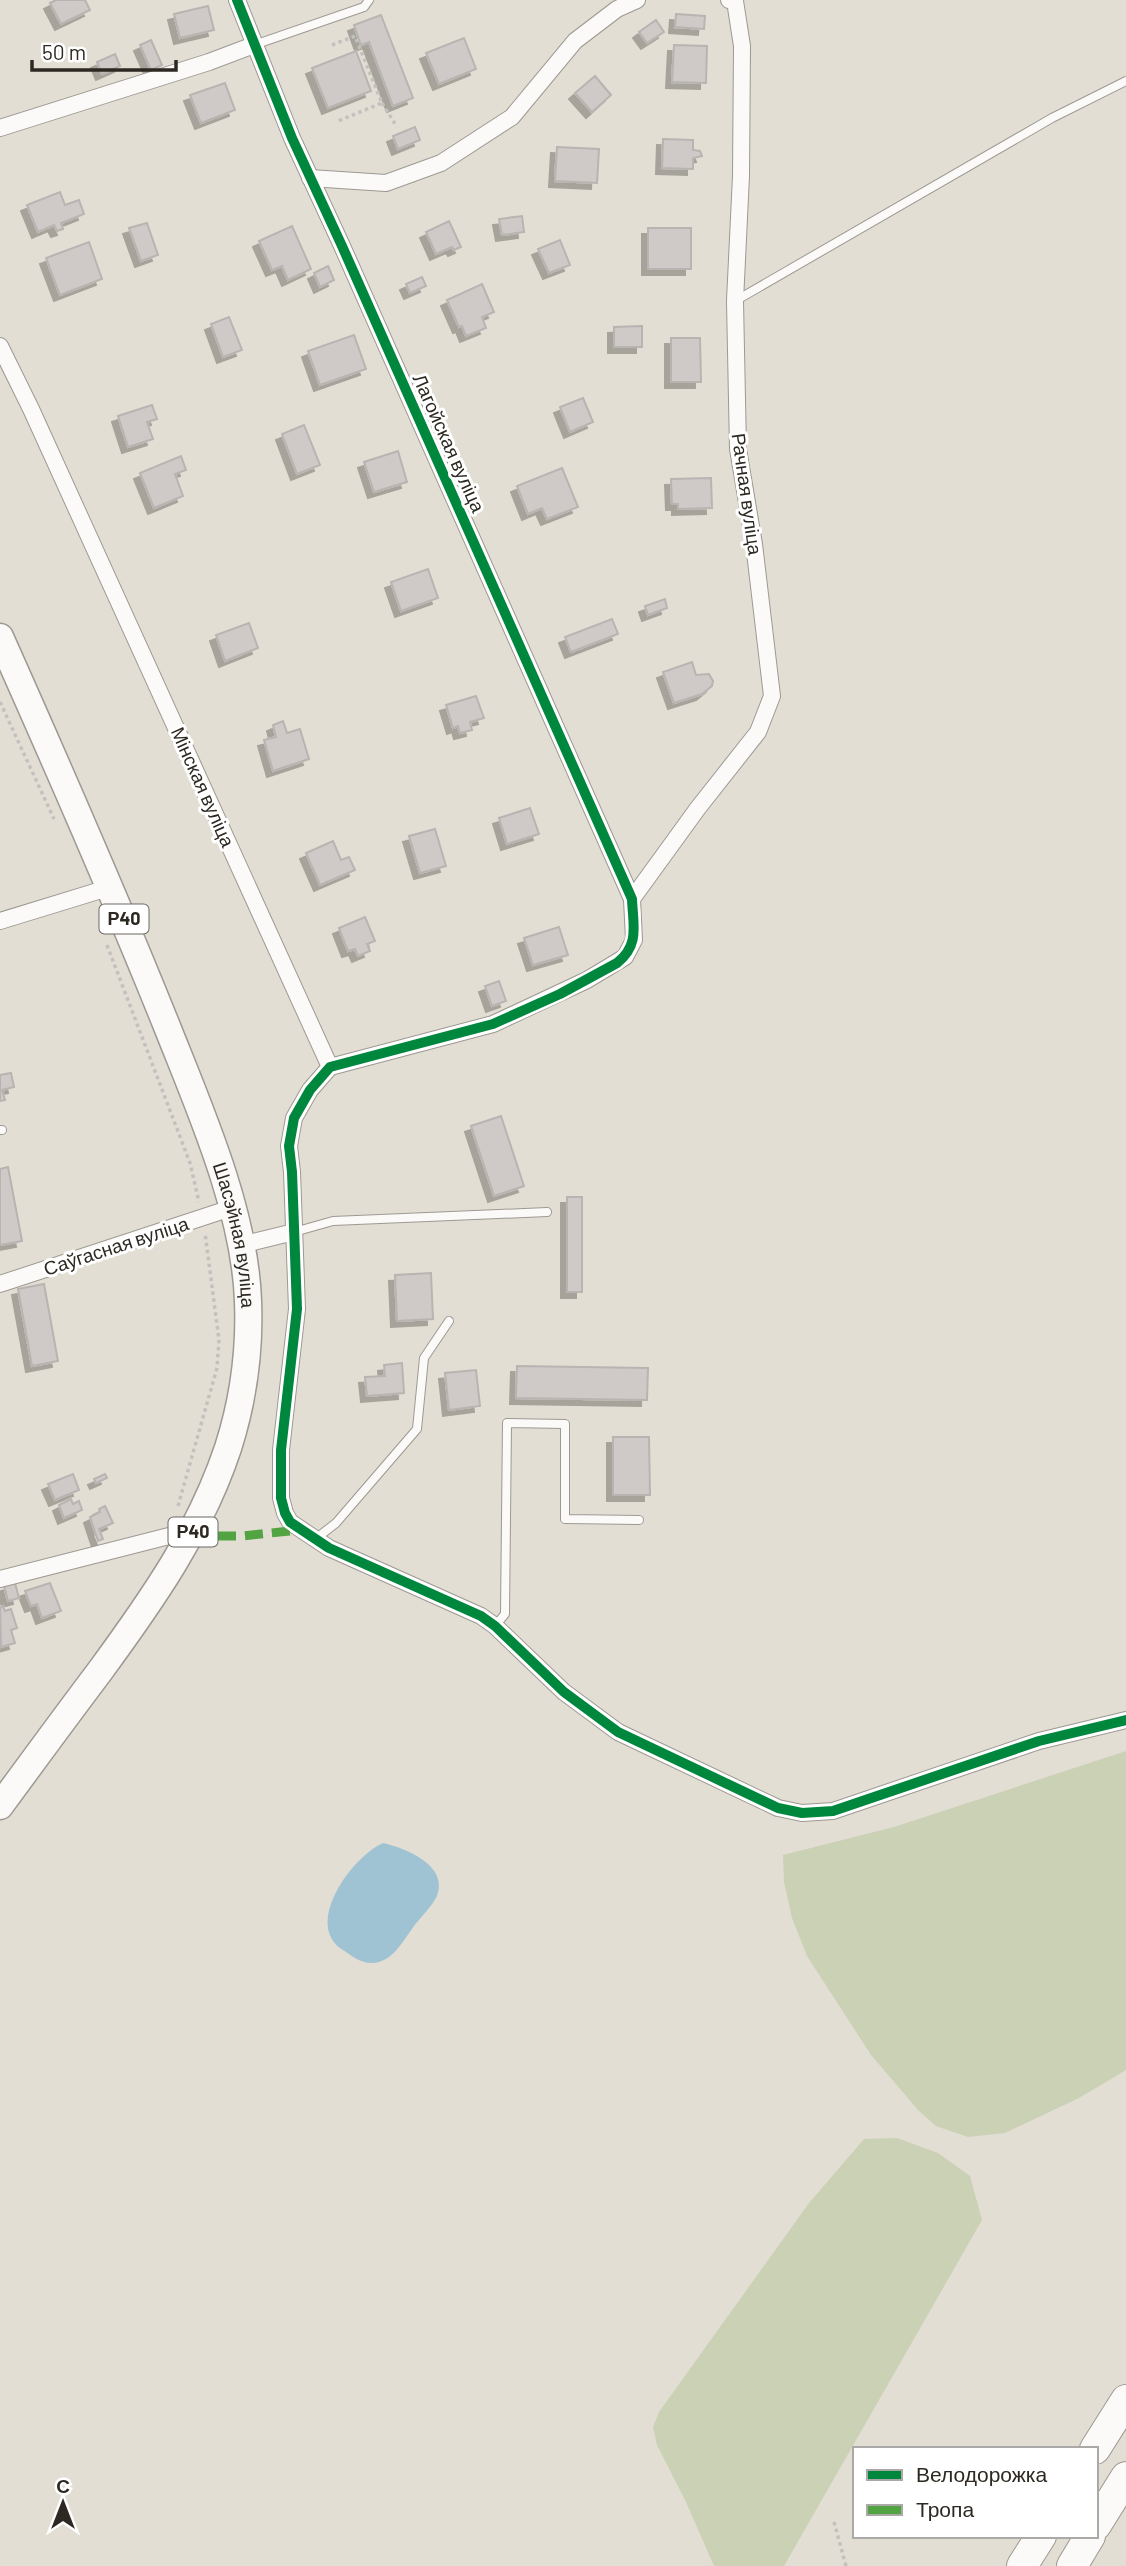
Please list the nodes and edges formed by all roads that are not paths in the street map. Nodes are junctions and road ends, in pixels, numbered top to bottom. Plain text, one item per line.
1 (237, 0) edge
2 (369, 0) edge
3 (637, 0) edge
4 (732, 1) edge
5 (254, 45) junction
6 (1126, 81) edge
7 (0, 128) edge
8 (310, 178) junction
9 (734, 301) junction
10 (0, 346) edge
11 (0, 637) edge
12 (111, 887) junction
13 (632, 899) junction
14 (0, 921) edge
15 (330, 1067) junction
16 (231, 1208) junction
17 (547, 1212) dead end
18 (294, 1232) junction
19 (241, 1245) junction
20 (0, 1284) edge
21 (449, 1321) dead end
22 (639, 1520) dead end
23 (191, 1536) junction
24 (314, 1539) junction
25 (0, 1579) edge
26 (495, 1626) junction
27 (1126, 1720) edge
28 (0, 1806) edge
29 (1126, 2400) edge
30 (1096, 2447) edge
31 (1126, 2477) edge
32 (1098, 2522) edge
33 (1040, 2538) edge
34 (1089, 2538) edge
35 (1022, 2566) edge
36 (1072, 2566) edge

1 - 5 street, Лагойская вуліца
2 - 5 lane
3 - 8 street
4 - 9 street, Рачная вуліца
5 - 7 street
5 - 8 street, Лагойская вуліца
6 - 9 lane
8 - 13 street, Лагойская вуліца
9 - 13 street, Рачная вуліца
10 - 15 street, Мінская вуліца
11 - 12 main road, Шасэйная вуліца / Р40
12 - 14 street
12 - 16 main road, Шасэйная вуліца / Р40
13 - 15 street
15 - 18 street
16 - 19 main road, Шасэйная вуліца / Р40
16 - 20 street, Саўгасная вуліца
17 - 18 lane
18 - 19 street
18 - 24 street
19 - 23 main road, Шасэйная вуліца / Р40
21 - 24 lane
22 - 26 lane
23 - 25 street
23 - 28 main road, Шасэйная вуліца / Р40
24 - 26 street
26 - 27 street
29 - 30 highway
31 - 32 highway
33 - 35 highway
34 - 36 highway

